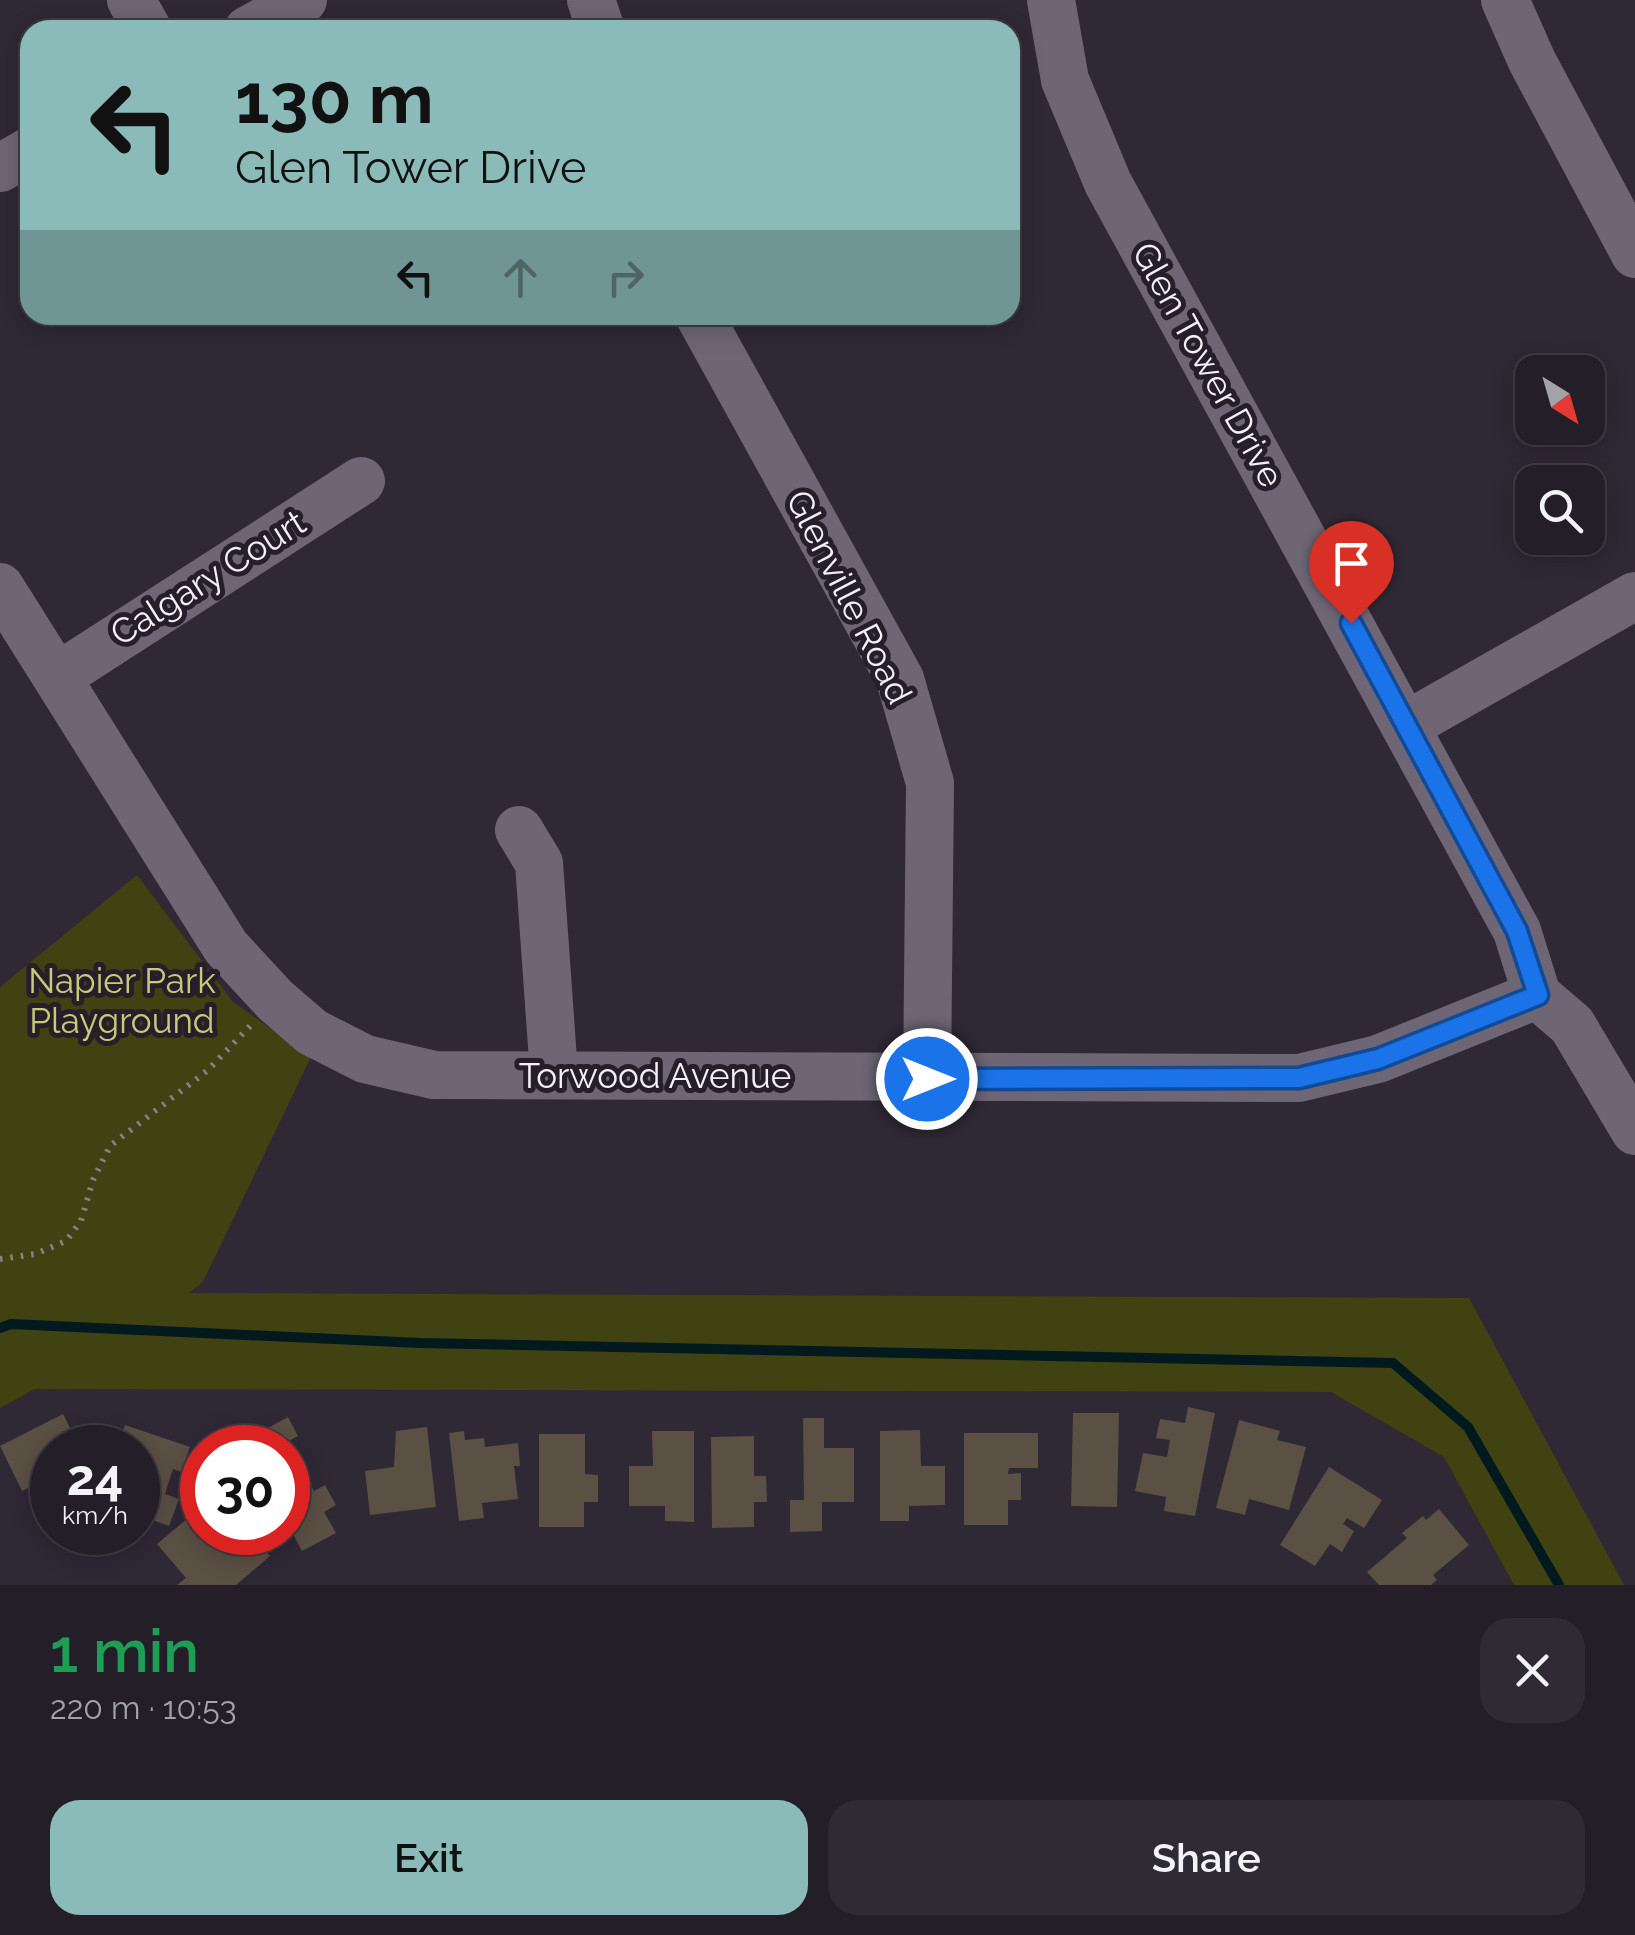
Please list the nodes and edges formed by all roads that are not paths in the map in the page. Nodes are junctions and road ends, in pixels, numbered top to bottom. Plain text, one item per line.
1 (303, 0) edge
2 (1051, 0) edge
3 (1505, 0) edge
4 (266, 20) edge
5 (1635, 254) edge
6 (705, 325) edge
7 (360, 481) dead end
8 (0, 588) edge
9 (1635, 596) edge
10 (57, 677) junction
11 (1407, 724) junction
12 (519, 830) dead end
13 (1538, 995) junction
14 (554, 1074) junction
15 (927, 1079) junction
16 (1628, 1101) edge

1 - 4 street
2 - 11 street, Glen Tower Drive
3 - 5 street
6 - 15 street, Glenville Road
7 - 10 street, Calgary Court
8 - 10 street, Torwood Avenue
9 - 11 street
10 - 14 street, Torwood Avenue
11 - 13 street, Glen Tower Drive
12 - 14 street
13 - 15 street, Torwood Avenue
13 - 16 street, Glen Tower Drive
14 - 15 street, Torwood Avenue

